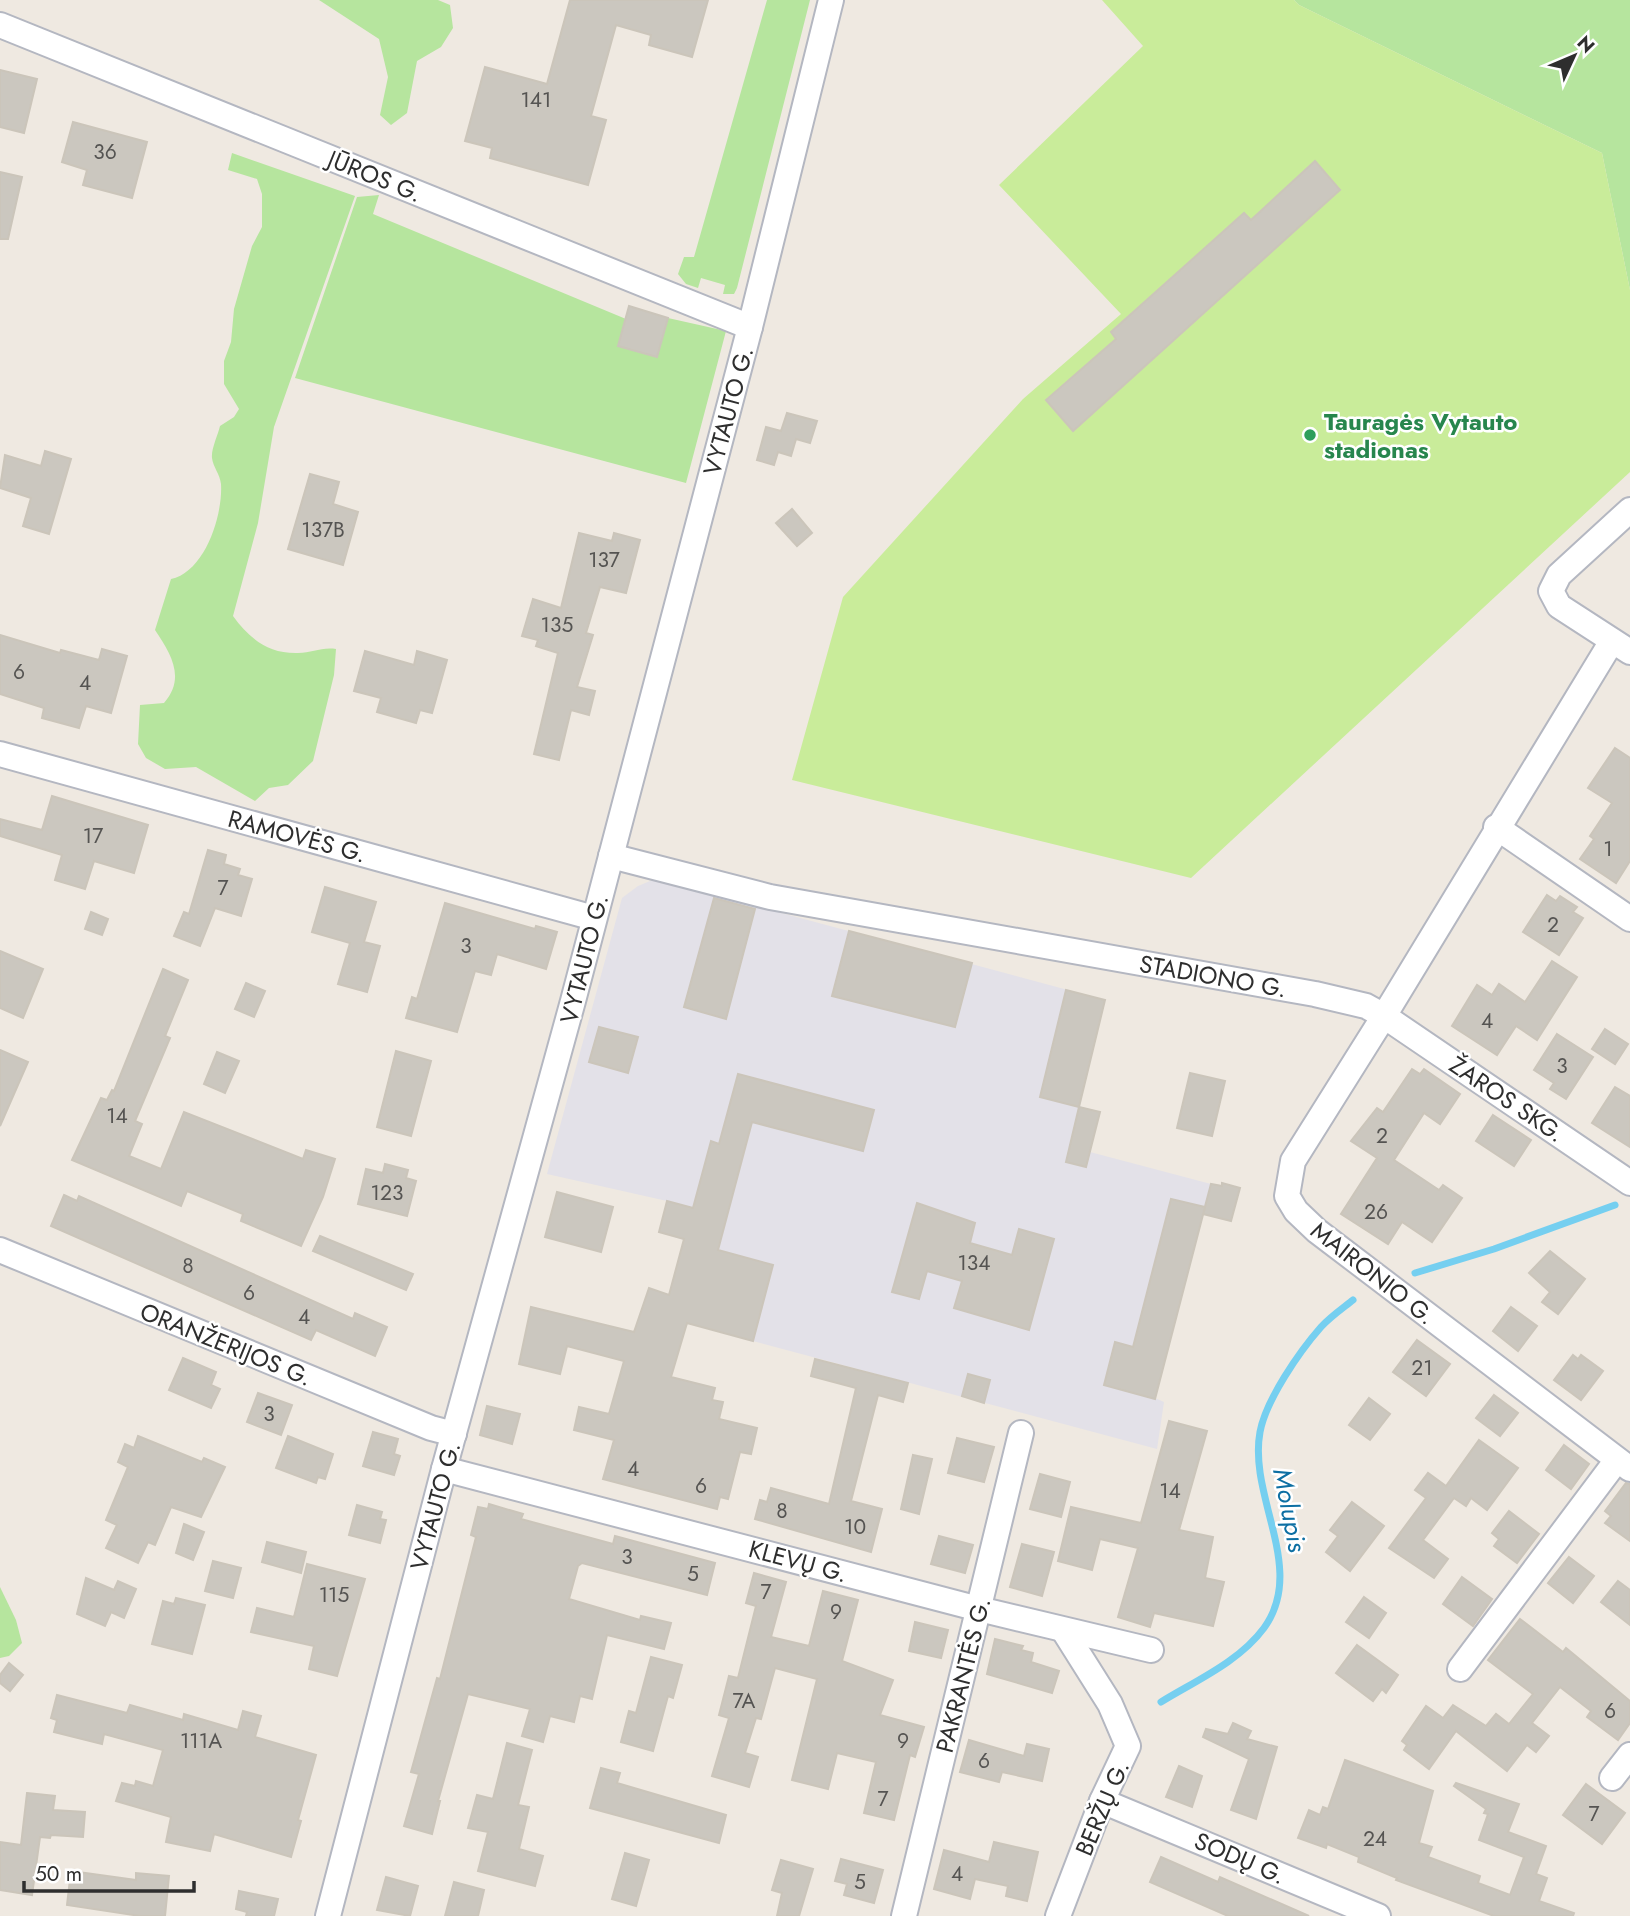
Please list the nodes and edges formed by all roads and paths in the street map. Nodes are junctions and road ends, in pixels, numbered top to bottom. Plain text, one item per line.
1 (831, 0) edge
2 (0, 25) edge
3 (750, 327) junction
4 (1630, 510) edge
5 (1621, 647) edge
6 (0, 754) edge
7 (1496, 827) junction
8 (611, 856) junction
9 (594, 918) junction
10 (1630, 919) edge
11 (1384, 1016) junction
12 (1630, 1183) edge
13 (0, 1250) edge
14 (1021, 1433) dead end
15 (454, 1434) junction
16 (1624, 1464) edge
17 (444, 1469) junction
18 (979, 1609) junction
19 (1064, 1630) junction
20 (1151, 1650) dead end
21 (1460, 1669) dead end
22 (1630, 1755) edge
23 (1612, 1778) dead end
24 (1102, 1801) junction
25 (328, 1916) edge
26 (904, 1916) edge
27 (1058, 1916) edge
28 (1378, 1916) edge

1 - 3 street, VYTAUTO G.
2 - 3 street, JŪROS G.
3 - 8 street, VYTAUTO G.
4 - 5 street
5 - 7 street
6 - 9 street, RAMOVĖS G.
7 - 10 street
7 - 11 street
8 - 9 street, VYTAUTO G.
8 - 11 street, STADIONO G.
9 - 15 street, VYTAUTO G.
11 - 12 street, ŽAROS SKG.
11 - 16 street, MAIRONIO G.
13 - 15 street, ORANŽERIJOS G.
14 - 18 street, PAKRANTĖS G.
15 - 17 street, VYTAUTO G.
16 - 21 street
17 - 18 street, KLEVŲ G.
17 - 25 street, VYTAUTO G.
18 - 19 street, KLEVŲ G.
18 - 26 street, PAKRANTĖS G.
19 - 20 street, KLEVŲ G.
19 - 24 street, BERŽŲ G.
22 - 23 street
24 - 27 street, BERŽŲ G.
24 - 28 street, SODŲ G.

